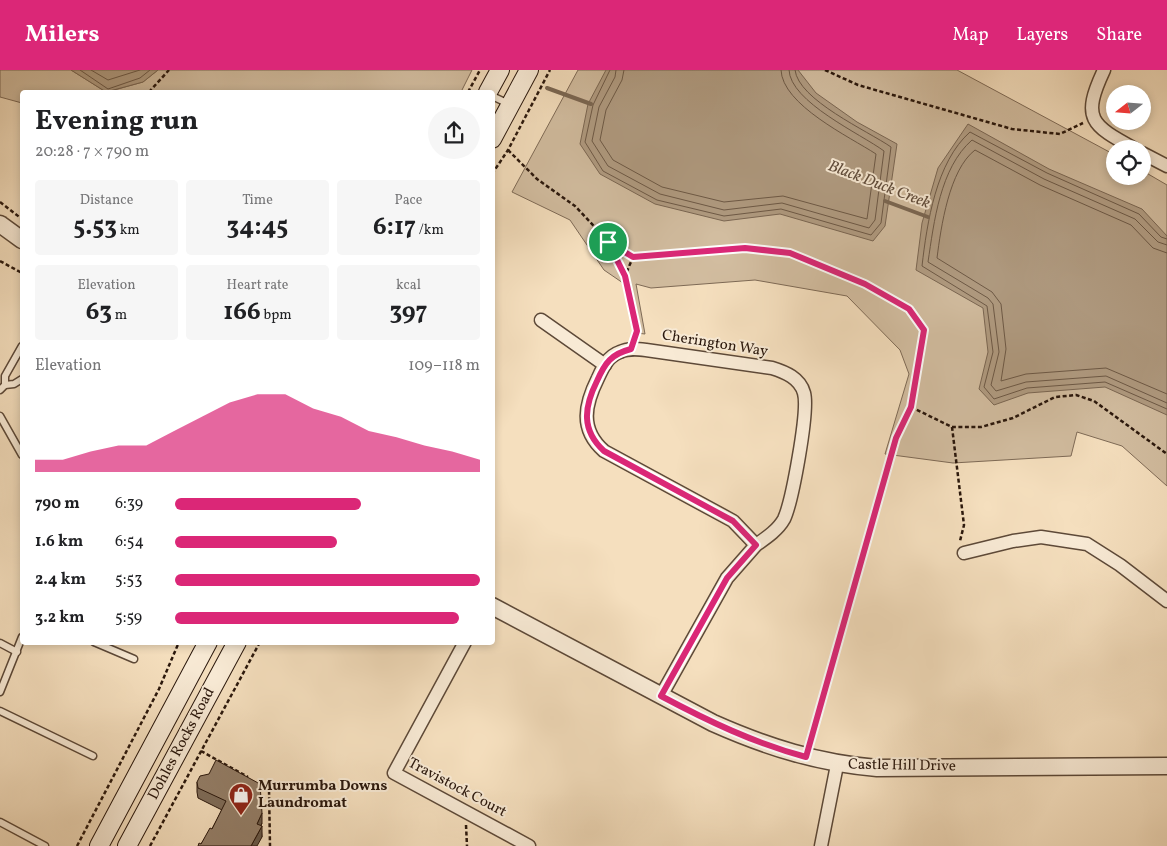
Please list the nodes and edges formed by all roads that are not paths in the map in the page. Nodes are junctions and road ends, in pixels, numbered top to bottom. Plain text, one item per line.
1 (500, 70) edge
2 (528, 70) edge
3 (1104, 70) edge
4 (489, 90) edge
5 (495, 98) edge
6 (510, 105) junction
7 (495, 133) edge
8 (1118, 140) edge
9 (1151, 158) edge
10 (1167, 166) edge
11 (1, 227) edge
12 (20, 239) edge
13 (541, 320) dead end
14 (20, 350) edge
15 (605, 365) junction
16 (20, 380) edge
17 (3, 388) edge
18 (0, 416) edge
19 (20, 451) edge
20 (756, 545) junction
21 (964, 553) road end
22 (1167, 601) edge
23 (495, 608) edge
24 (0, 643) edge
25 (20, 643) edge
26 (101, 645) edge
27 (206, 645) edge
28 (235, 645) edge
29 (463, 645) edge
30 (17, 652) junction
31 (134, 659) dead end
32 (0, 692) edge
33 (661, 696) junction
34 (0, 711) edge
35 (93, 756) dead end
36 (838, 764) junction
37 (1167, 766) edge
38 (0, 822) edge
39 (45, 846) edge
40 (98, 846) edge
41 (127, 846) edge
42 (529, 846) edge
43 (821, 846) edge

1 - 4 main road
2 - 6 main road
3 - 8 street
5 - 6 lane
6 - 7 main road
9 - 10 street
11 - 12 street
13 - 15 street
14 - 17 lane
15 - 20 street
15 - 20 street, Cherington Way
16 - 17 lane
18 - 19 lane
20 - 33 street, Cherington Way
21 - 22 street
23 - 33 street, Castle Hill Drive
24 - 30 lane
25 - 30 lane
26 - 31 lane
27 - 40 main road, Dohles Rocks Road
28 - 41 main road, Dohles Rocks Road
29 - 42 street, Travistock Court
30 - 32 lane
33 - 36 street, Castle Hill Drive
34 - 35 lane
36 - 37 street, Castle Hill Drive
36 - 43 street
38 - 39 lane

